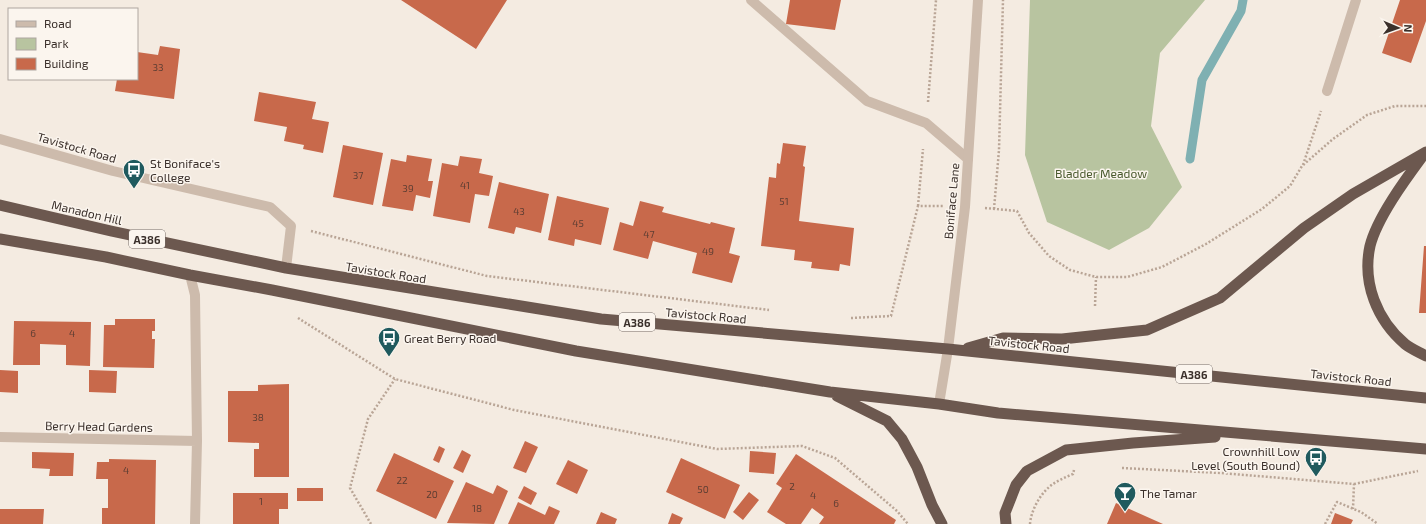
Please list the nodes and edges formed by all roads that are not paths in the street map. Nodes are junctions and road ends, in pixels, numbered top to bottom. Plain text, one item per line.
1 (751, 0) edge
2 (978, 0) edge
3 (1356, 0) edge
4 (1327, 91) road end
5 (0, 139) edge
6 (1425, 153) edge
7 (968, 160) junction
8 (0, 205) edge
9 (0, 239) edge
10 (286, 268) junction
11 (190, 275) junction
12 (948, 349) junction
13 (963, 350) junction
14 (1426, 356) edge
15 (830, 392) junction
16 (1426, 398) edge
17 (939, 404) junction
18 (1250, 435) junction
19 (0, 437) edge
20 (196, 441) junction
21 (1426, 449) edge
22 (195, 524) edge
23 (942, 524) edge
24 (1006, 524) edge

1 - 7 street
2 - 7 street, Boniface Lane
3 - 4 street
5 - 10 street, Tavistock Road
6 - 13 highway
6 - 14 highway
7 - 12 street, Boniface Lane
8 - 10 highway, Manadon Hill / A386
9 - 11 highway, A386
10 - 12 highway, Tavistock Road / A386
11 - 15 highway, A386
11 - 20 street
12 - 13 highway, Tavistock Road / A386
12 - 17 street, Boniface Lane
13 - 16 highway, Tavistock Road / A386
15 - 17 highway, A386
15 - 23 highway
17 - 18 highway, A386
18 - 21 highway, A386
18 - 24 highway
19 - 20 street, Berry Head Gardens
20 - 22 street

